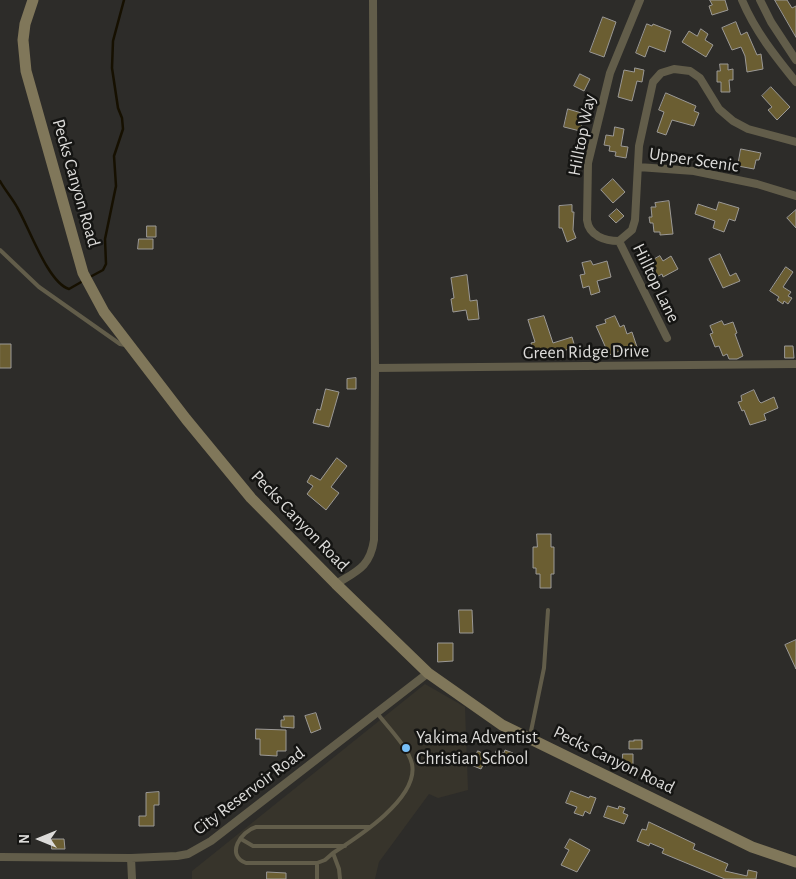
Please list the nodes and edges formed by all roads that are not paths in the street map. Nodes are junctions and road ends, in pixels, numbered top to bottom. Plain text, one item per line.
1 (33, 0) edge
2 (373, 0) edge
3 (640, 0) edge
4 (742, 0) edge
5 (760, 0) edge
6 (796, 60) edge
7 (796, 82) edge
8 (796, 142) edge
9 (638, 167) junction
10 (796, 196) edge
11 (619, 241) junction
12 (0, 250) edge
13 (667, 338) dead end
14 (130, 344) junction
15 (796, 364) edge
16 (375, 368) junction
17 (336, 584) junction
18 (548, 610) dead end
19 (428, 673) junction
20 (376, 712) junction
21 (529, 738) junction
22 (370, 827) junction
23 (242, 838) junction
24 (345, 846) junction
25 (334, 853) junction
26 (0, 856) edge
27 (132, 858) junction
28 (796, 862) edge
29 (318, 863) junction
30 (132, 879) edge
31 (317, 879) edge
32 (340, 879) edge

1 - 14 street, Pecks Canyon Road
2 - 16 street
3 - 11 street, Hilltop Way
4 - 7 street
5 - 6 street
8 - 9 street, Upper Scenic
9 - 10 street, Upper Scenic
9 - 11 street
11 - 13 street, Hilltop Lane
12 - 14 lane
14 - 17 street, Pecks Canyon Road
15 - 16 street, Green Ridge Drive
16 - 17 street
17 - 19 street, Pecks Canyon Road
18 - 21 lane
19 - 20 street, City Reservoir Road
19 - 21 street, Pecks Canyon Road
20 - 22 lane
20 - 27 street, City Reservoir Road
21 - 28 street, Pecks Canyon Road
22 - 23 lane
22 - 24 lane
23 - 24 lane
23 - 29 lane
24 - 25 lane
25 - 29 lane
25 - 32 lane
26 - 27 street, City Reservoir Road
27 - 30 street
29 - 31 lane

